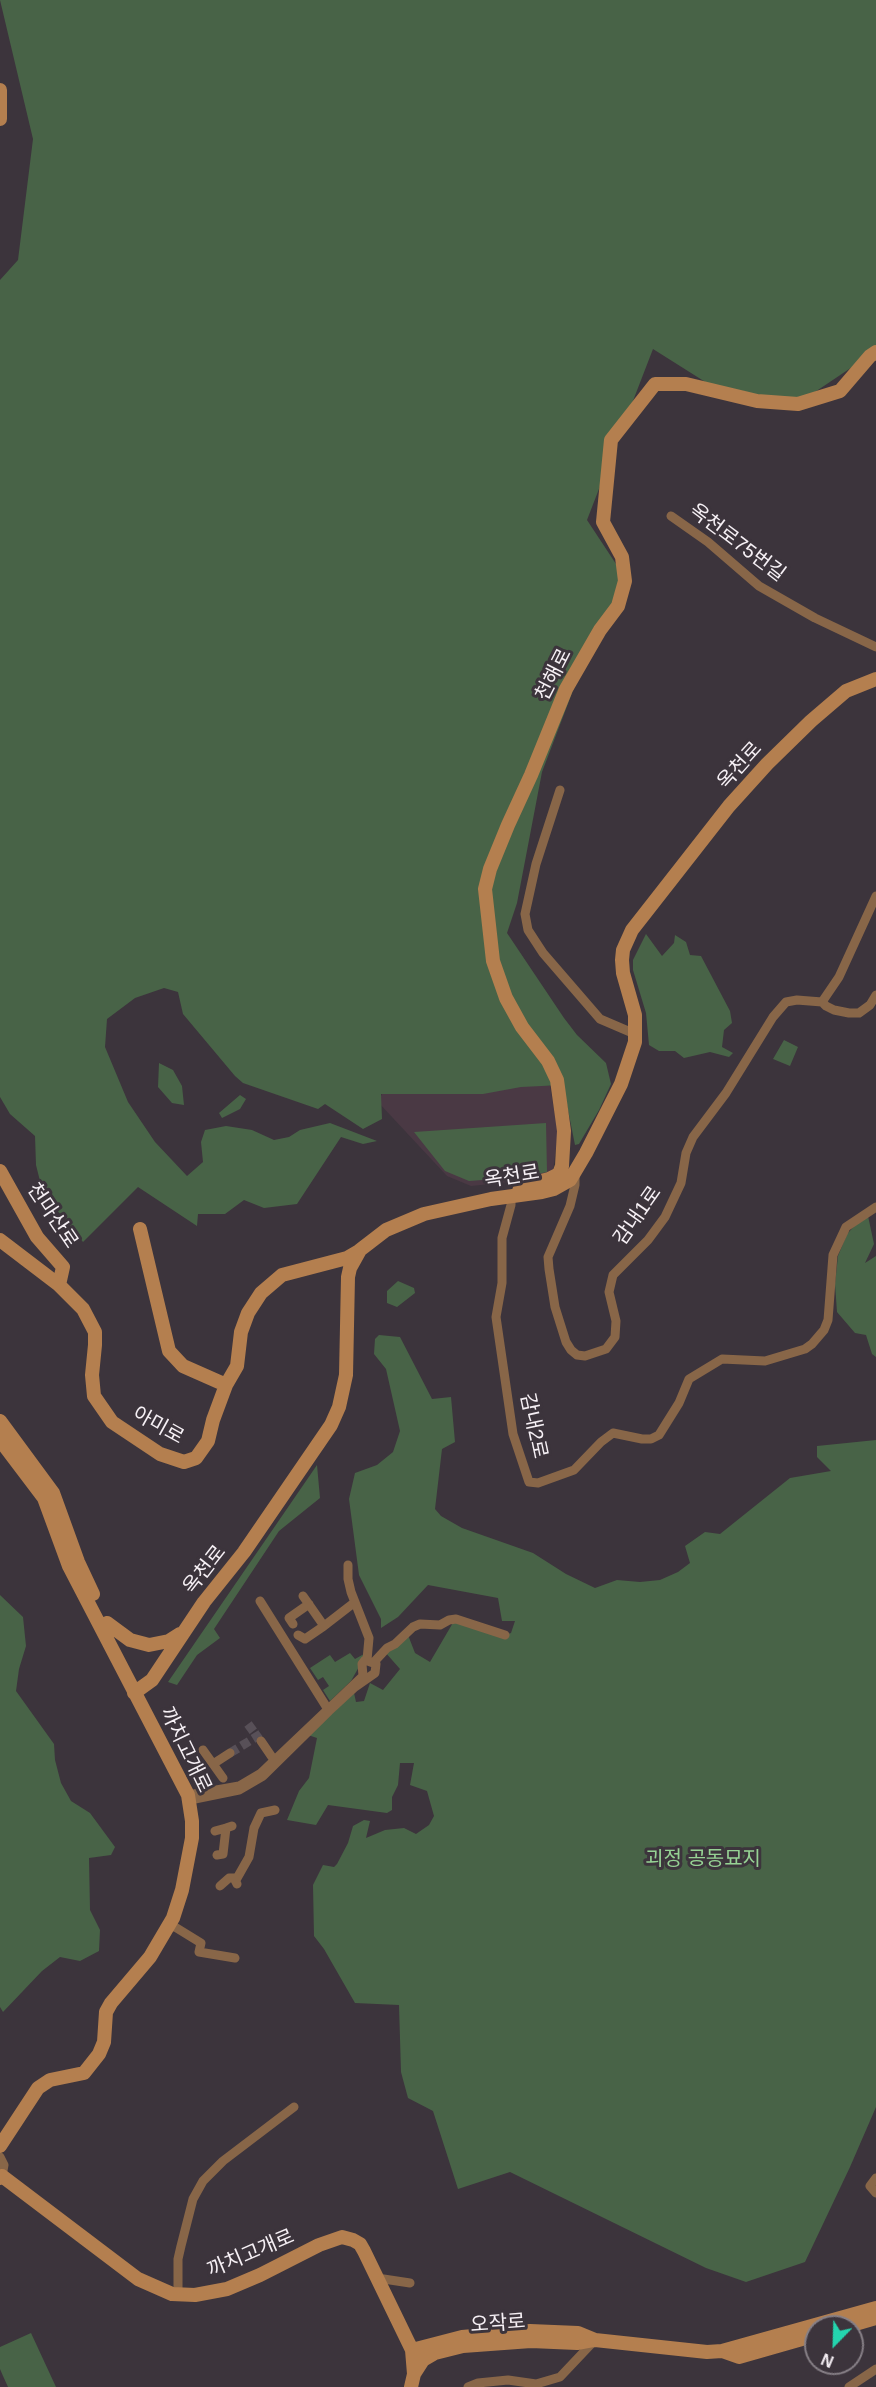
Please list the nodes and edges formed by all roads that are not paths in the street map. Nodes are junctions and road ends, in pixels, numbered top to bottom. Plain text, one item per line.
1 (0, 90) edge
2 (0, 119) edge
3 (876, 352) edge
4 (671, 516) dead end
5 (876, 647) edge
6 (876, 679) edge
7 (560, 790) dead end
8 (876, 896) edge
9 (876, 995) edge
10 (822, 1002) junction
11 (635, 1034) junction
12 (0, 1171) edge
13 (575, 1173) junction
14 (514, 1196) junction
15 (876, 1208) edge
16 (140, 1229) dead end
17 (0, 1240) edge
18 (360, 1250) junction
19 (325, 1264) junction
20 (348, 1282) junction
21 (59, 1285) junction
22 (226, 1385) junction
23 (0, 1413) edge
24 (3, 1431) edge
25 (348, 1565) dead end
26 (261, 1600) dead end
27 (355, 1602) junction
28 (107, 1623) junction
29 (293, 1624) dead end
30 (324, 1626) junction
31 (184, 1631) junction
32 (505, 1635) dead end
33 (291, 1638) junction
34 (371, 1661) junction
35 (143, 1687) junction
36 (329, 1708) junction
37 (263, 1740) tunnel mouth
38 (203, 1750) dead end
39 (230, 1753) tunnel mouth
40 (277, 1760) junction
41 (213, 1764) junction
42 (223, 1778) dead end
43 (192, 1797) junction
44 (275, 1810) dead end
45 (215, 1831) dead end
46 (217, 1855) dead end
47 (220, 1886) dead end
48 (168, 1928) junction
49 (235, 1958) dead end
50 (296, 2108) dead end
51 (0, 2146) edge
52 (0, 2157) edge
53 (1, 2177) edge
54 (876, 2178) edge
55 (876, 2193) edge
56 (377, 2278) junction
57 (410, 2283) dead end
58 (180, 2295) junction
59 (876, 2308) edge
60 (804, 2338) edge
61 (596, 2340) junction
62 (412, 2350) junction
63 (722, 2351) junction
64 (876, 2369) edge
65 (413, 2381) edge
66 (468, 2387) edge
67 (849, 2387) edge

1 - 2 street
3 - 14 street, 천해로
4 - 5 street, 옥천로75번길
6 - 11 street, 옥천로
7 - 11 street
8 - 10 street
9 - 10 street, 감내1로
10 - 13 street, 감내1로
11 - 13 street, 옥천로
12 - 21 street, 천마산로
13 - 14 street, 옥천로
14 - 15 street, 감내2로
14 - 18 street, 옥천로
16 - 22 street
17 - 21 street, 아미로
18 - 19 street, 아미로
18 - 20 street, 옥천로
19 - 20 street
19 - 22 street, 아미로
20 - 31 street, 옥천로
21 - 22 street, 아미로
23 - 24 street
24 - 28 street
24 - 35 street, 까치고개로
25 - 27 street
26 - 33 street
27 - 30 street
27 - 34 street
28 - 31 street
28 - 35 street
29 - 30 street
30 - 33 street
31 - 35 street, 옥천로
32 - 34 street
33 - 36 street
34 - 36 street
35 - 43 street, 까치고개로
35 - 43 street
36 - 40 street
37 - 40 street
38 - 41 street
39 - 41 street
40 - 43 street
41 - 42 street
43 - 48 street, 까치고개로
44 - 47 street
45 - 46 street
48 - 49 street
48 - 51 street, 까치고개로
50 - 58 street
52 - 53 street
53 - 58 street, 까치고개로
54 - 55 street
56 - 57 street
56 - 58 street, 까치고개로
56 - 62 street, 까치고개로
59 - 63 street, 오작로
60 - 63 street, 오작로
61 - 62 street, 오작로
61 - 63 street, 오작로
61 - 65 street, 오작로
61 - 66 street
62 - 65 street, 까치고개로
64 - 67 street

